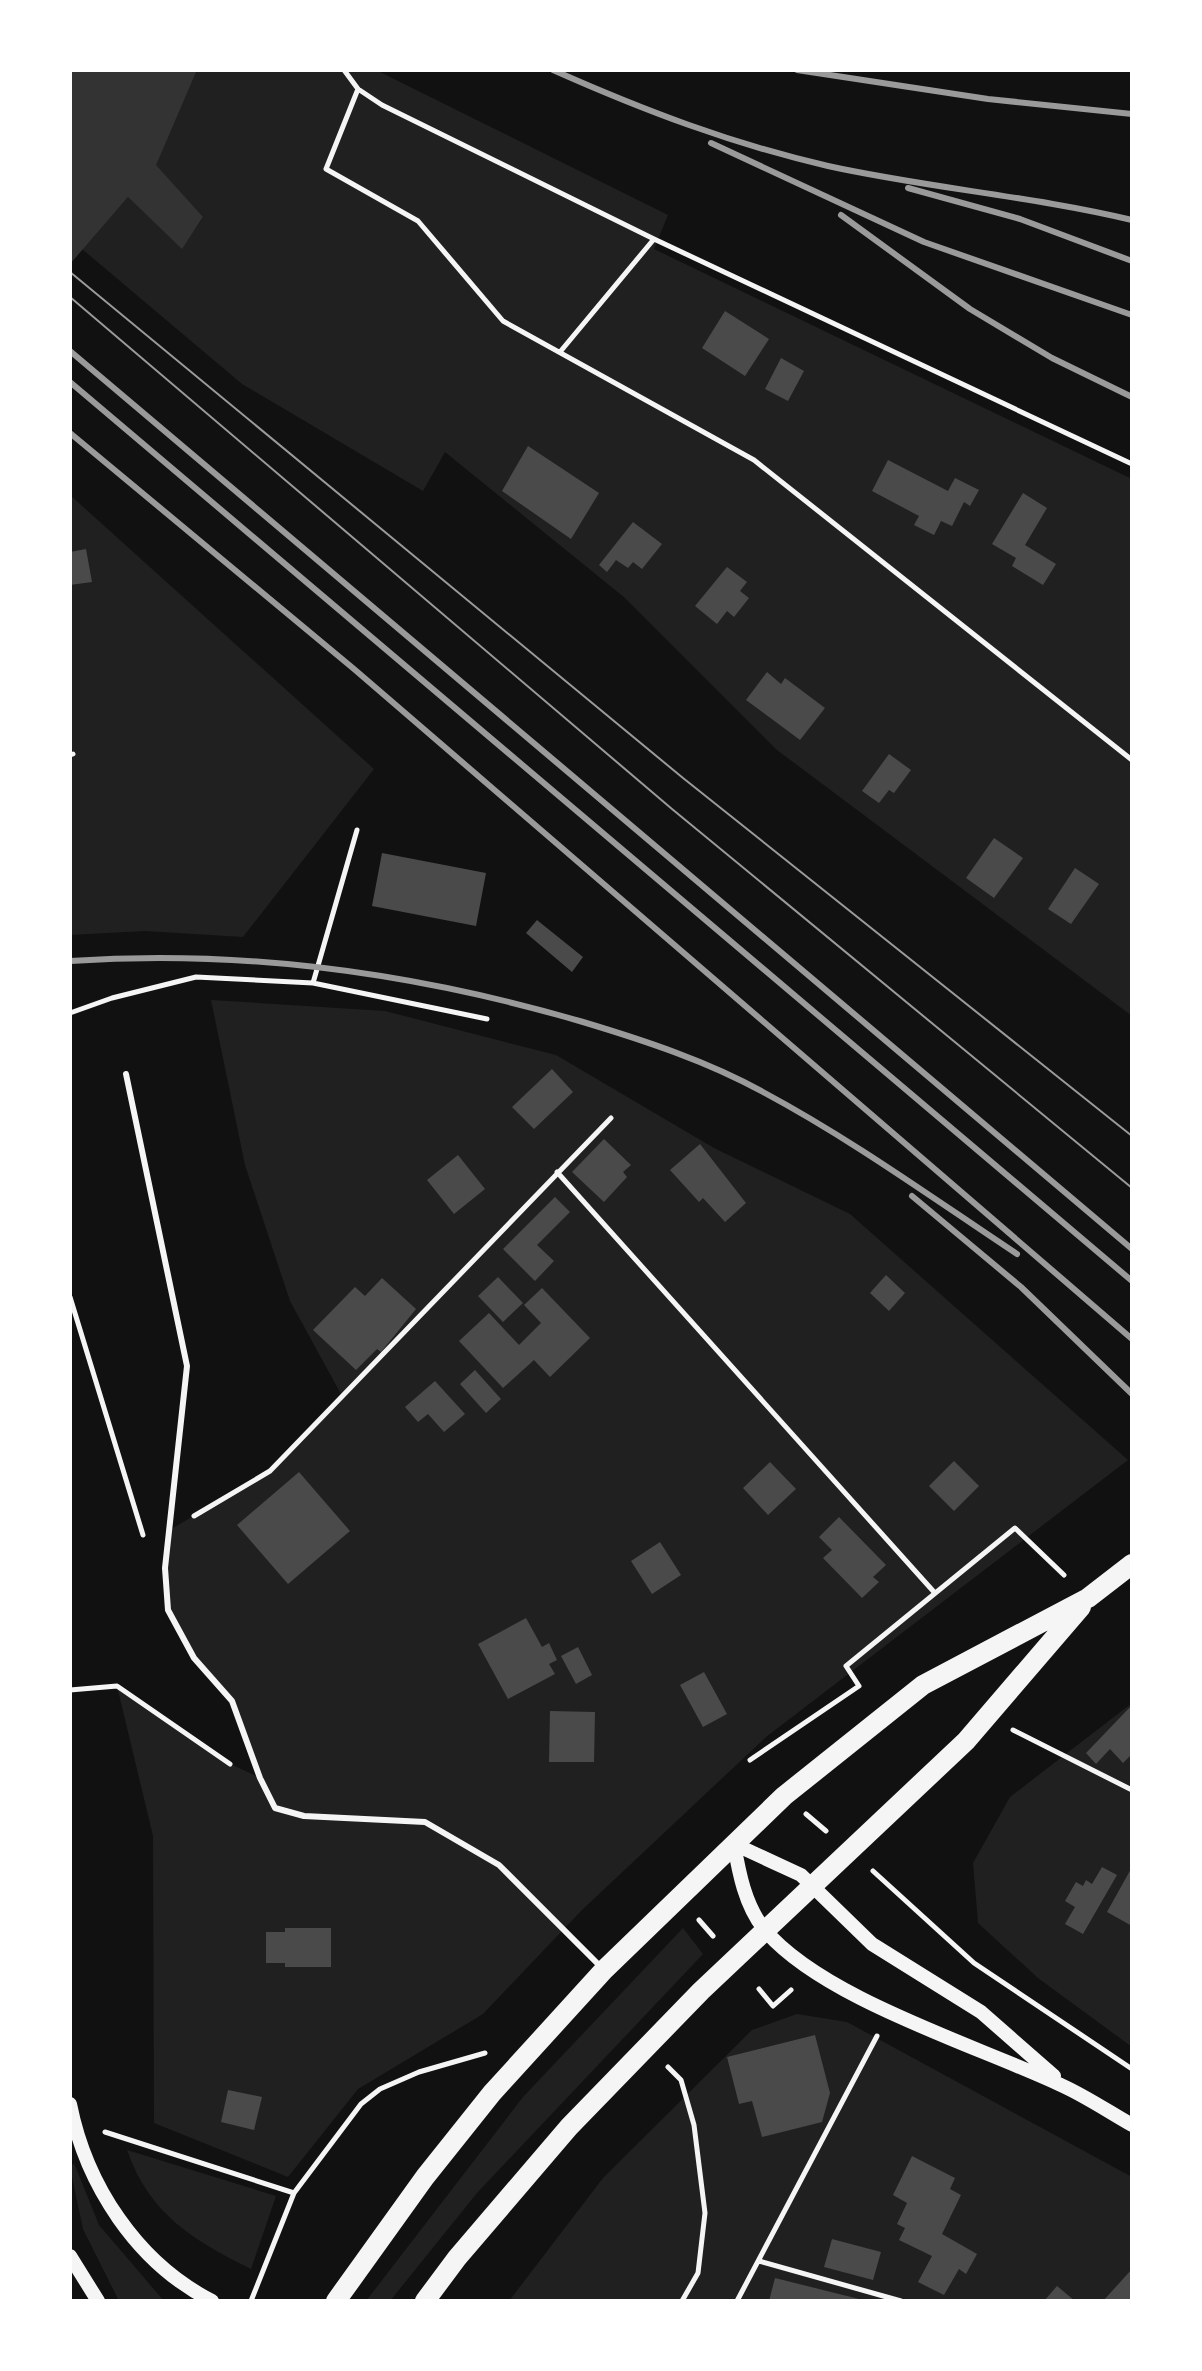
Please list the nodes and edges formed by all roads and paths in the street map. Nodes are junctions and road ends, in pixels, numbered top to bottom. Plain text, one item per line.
1 (344, 70) edge
2 (358, 89) junction
3 (654, 239) junction
4 (560, 352) junction
5 (1132, 464) edge
6 (1132, 760) edge
7 (357, 830) dead end
8 (313, 983) junction
9 (70, 1013) edge
10 (487, 1019) dead end
11 (126, 1074) dead end
12 (611, 1118) dead end
13 (557, 1172) junction
14 (70, 1297) edge
15 (168, 1531) junction
16 (1132, 1564) edge
17 (165, 1568) junction
18 (934, 1592) junction
19 (1088, 1598) junction
20 (70, 1690) edge
21 (987, 1716) junction
22 (750, 1760) dead end
23 (260, 1778) junction
24 (1132, 1790) edge
25 (784, 1796) junction
26 (734, 1844) junction
27 (850, 1849) junction
28 (812, 1884) junction
29 (693, 1912) dead end
30 (765, 1930) junction
31 (719, 1943) dead end
32 (604, 1970) junction
33 (797, 1984) dead end
34 (759, 1989) dead end
35 (789, 1992) junction
36 (802, 1997) dead end
37 (867, 2025) dead end
38 (647, 2045) junction
39 (489, 2052) dead end
40 (1132, 2069) edge
41 (1066, 2087) junction
42 (70, 2104) edge
43 (73, 2121) junction
44 (1132, 2125) edge
45 (294, 2193) junction
46 (70, 2256) edge
47 (759, 2261) junction
48 (98, 2301) edge
49 (212, 2301) edge
50 (251, 2301) edge
51 (336, 2301) edge
52 (425, 2301) edge
53 (682, 2301) edge
54 (737, 2301) edge
55 (901, 2301) edge

1 - 2 path
2 - 3 path
2 - 4 path
3 - 4 path
3 - 5 path
4 - 6 path
7 - 8 path
8 - 9 path
8 - 10 path
11 - 15 lane
12 - 13 path
13 - 15 path
13 - 18 path
14 - 17 path
15 - 17 lane
16 - 19 main road
17 - 23 lane
18 - 19 path
18 - 22 path
19 - 21 main road
19 - 25 main road
20 - 23 path
21 - 24 path
21 - 27 main road
23 - 32 lane
25 - 26 main road
25 - 27 path
26 - 28 street
26 - 30 street
26 - 32 main road
27 - 28 main road
27 - 40 path
28 - 30 main road
28 - 41 street
29 - 31 path
30 - 38 main road
30 - 41 street
32 - 51 main road
33 - 35 path
34 - 35 path
35 - 36 path
37 - 47 path
38 - 52 main road
38 - 53 path
39 - 45 path
41 - 44 street
42 - 43 street
43 - 45 path
43 - 49 street
45 - 50 path
46 - 48 street
47 - 54 path
47 - 55 path

